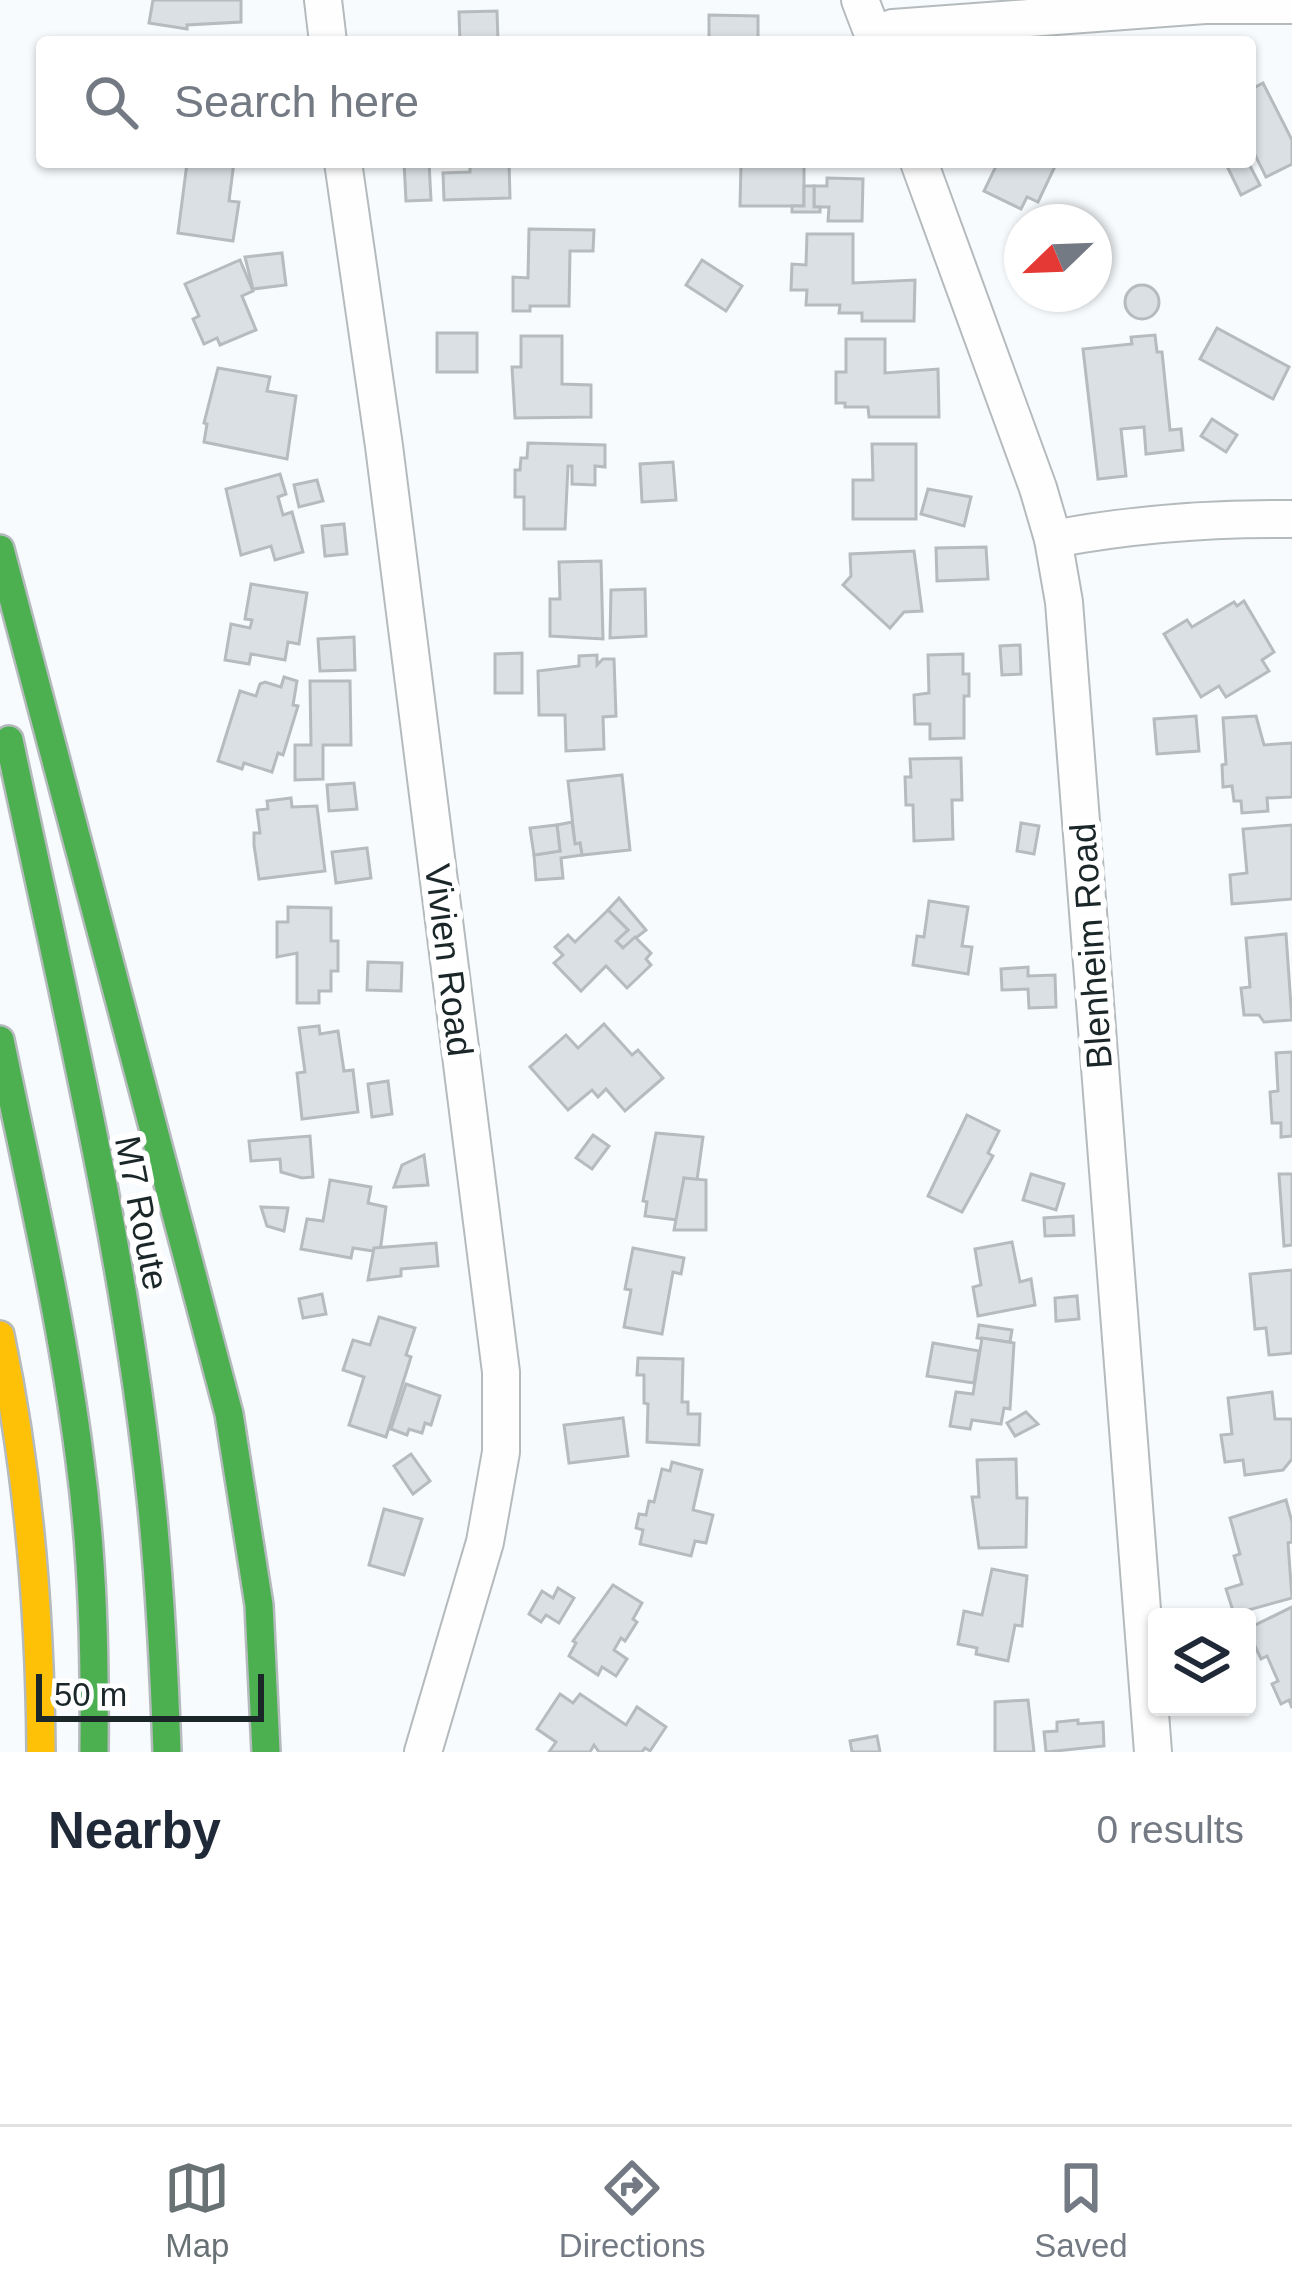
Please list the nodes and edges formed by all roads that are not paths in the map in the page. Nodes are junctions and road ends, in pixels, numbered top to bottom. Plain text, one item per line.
1 (322, 0) edge
2 (1292, 5) edge
3 (870, 26) edge
4 (327, 36) edge
5 (344, 168) edge
6 (921, 168) edge
7 (1292, 519) edge
8 (1053, 539) junction
9 (0, 549) edge
10 (5, 719) dead end
11 (0, 1040) edge
12 (0, 1335) edge
13 (41, 1752) edge
14 (94, 1752) edge
15 (167, 1752) edge
16 (266, 1752) edge
17 (423, 1752) edge
18 (1153, 1752) edge

1 - 4 street
2 - 3 street
5 - 17 street, Vivien Road
6 - 8 street, Blenheim Road
7 - 8 street
8 - 18 street, Blenheim Road
9 - 16 highway
10 - 15 highway, M7 Route
11 - 14 highway
12 - 13 highway

